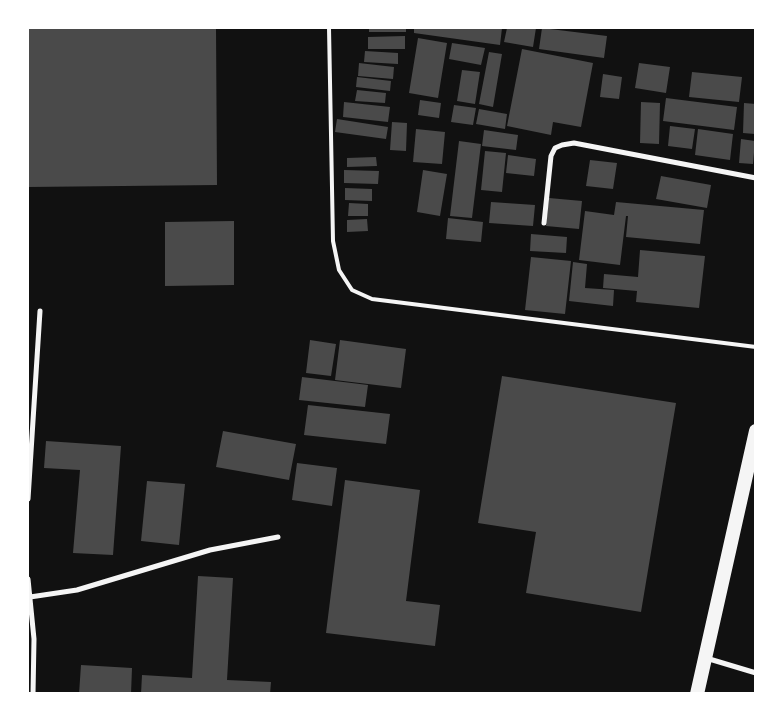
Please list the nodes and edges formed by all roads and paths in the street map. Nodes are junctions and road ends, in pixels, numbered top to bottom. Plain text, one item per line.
1 (329, 28) edge
2 (756, 178) edge
3 (544, 224) dead end
4 (40, 311) dead end
5 (756, 348) edge
6 (756, 431) edge
7 (28, 499) edge
8 (278, 536) dead end
9 (28, 579) edge
10 (30, 597) junction
11 (704, 658) junction
12 (756, 672) edge
13 (33, 694) edge
14 (697, 694) edge

1 - 5 lane
2 - 3 street
4 - 7 street
6 - 11 highway
8 - 10 street
9 - 10 street
10 - 13 street
11 - 12 street
11 - 14 highway

